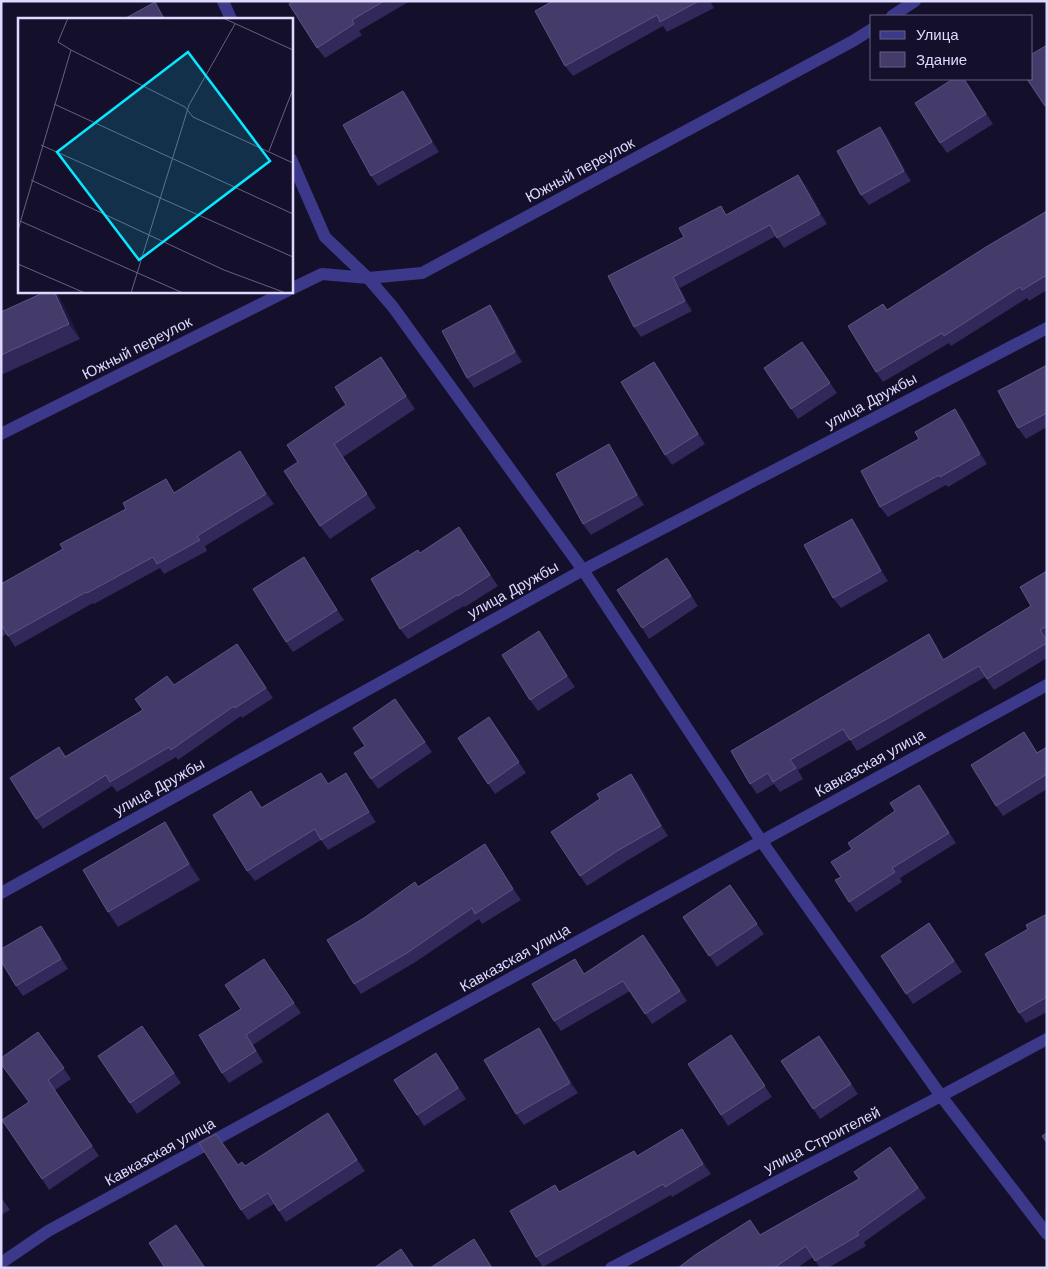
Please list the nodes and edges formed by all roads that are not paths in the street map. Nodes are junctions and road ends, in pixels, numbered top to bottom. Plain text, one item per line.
1 (223, 1) edge
2 (915, 1) edge
3 (894, 15) edge
4 (231, 18) edge
5 (870, 30) edge
6 (292, 161) edge
7 (368, 278) junction
8 (292, 289) edge
9 (285, 292) edge
10 (1047, 328) edge
11 (1, 434) edge
12 (583, 570) junction
13 (1047, 685) edge
14 (762, 842) junction
15 (1, 893) edge
16 (1047, 1039) edge
17 (941, 1096) junction
18 (1047, 1234) edge
19 (1, 1263) edge
20 (611, 1268) edge

1 - 4 street
2 - 3 street
5 - 7 street, Южный переулок
6 - 7 street
7 - 8 street, Южный переулок
7 - 12 street
9 - 11 street, Южный переулок
10 - 12 street, улица Дружбы
12 - 14 street
12 - 15 street, улица Дружбы
13 - 14 street, Кавказская улица
14 - 17 street
14 - 19 street, Кавказская улица
16 - 17 street, улица Строителей
17 - 18 street
17 - 20 street, улица Строителей

